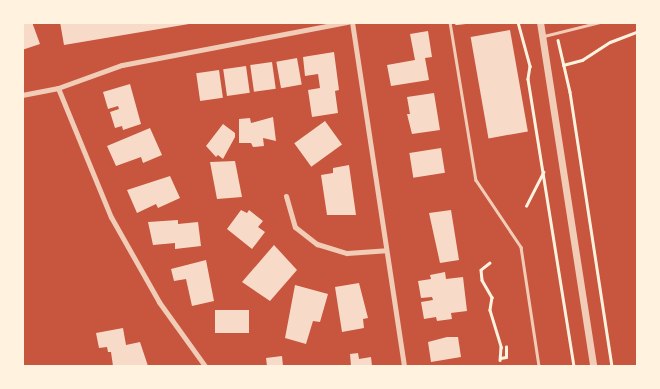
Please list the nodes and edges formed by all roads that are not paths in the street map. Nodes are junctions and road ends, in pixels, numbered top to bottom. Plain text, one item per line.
1 (350, 22) edge
2 (450, 22) edge
3 (540, 22) edge
4 (600, 22) edge
5 (542, 36) junction
6 (58, 88) junction
7 (22, 95) edge
8 (286, 196) dead end
9 (386, 250) junction
10 (205, 366) edge
11 (404, 366) edge
12 (540, 366) edge
13 (593, 366) edge

1 - 6 street
1 - 9 street
2 - 12 lane
3 - 5 street
4 - 5 lane
5 - 13 street
6 - 7 street
6 - 10 street
8 - 9 street
9 - 11 street

